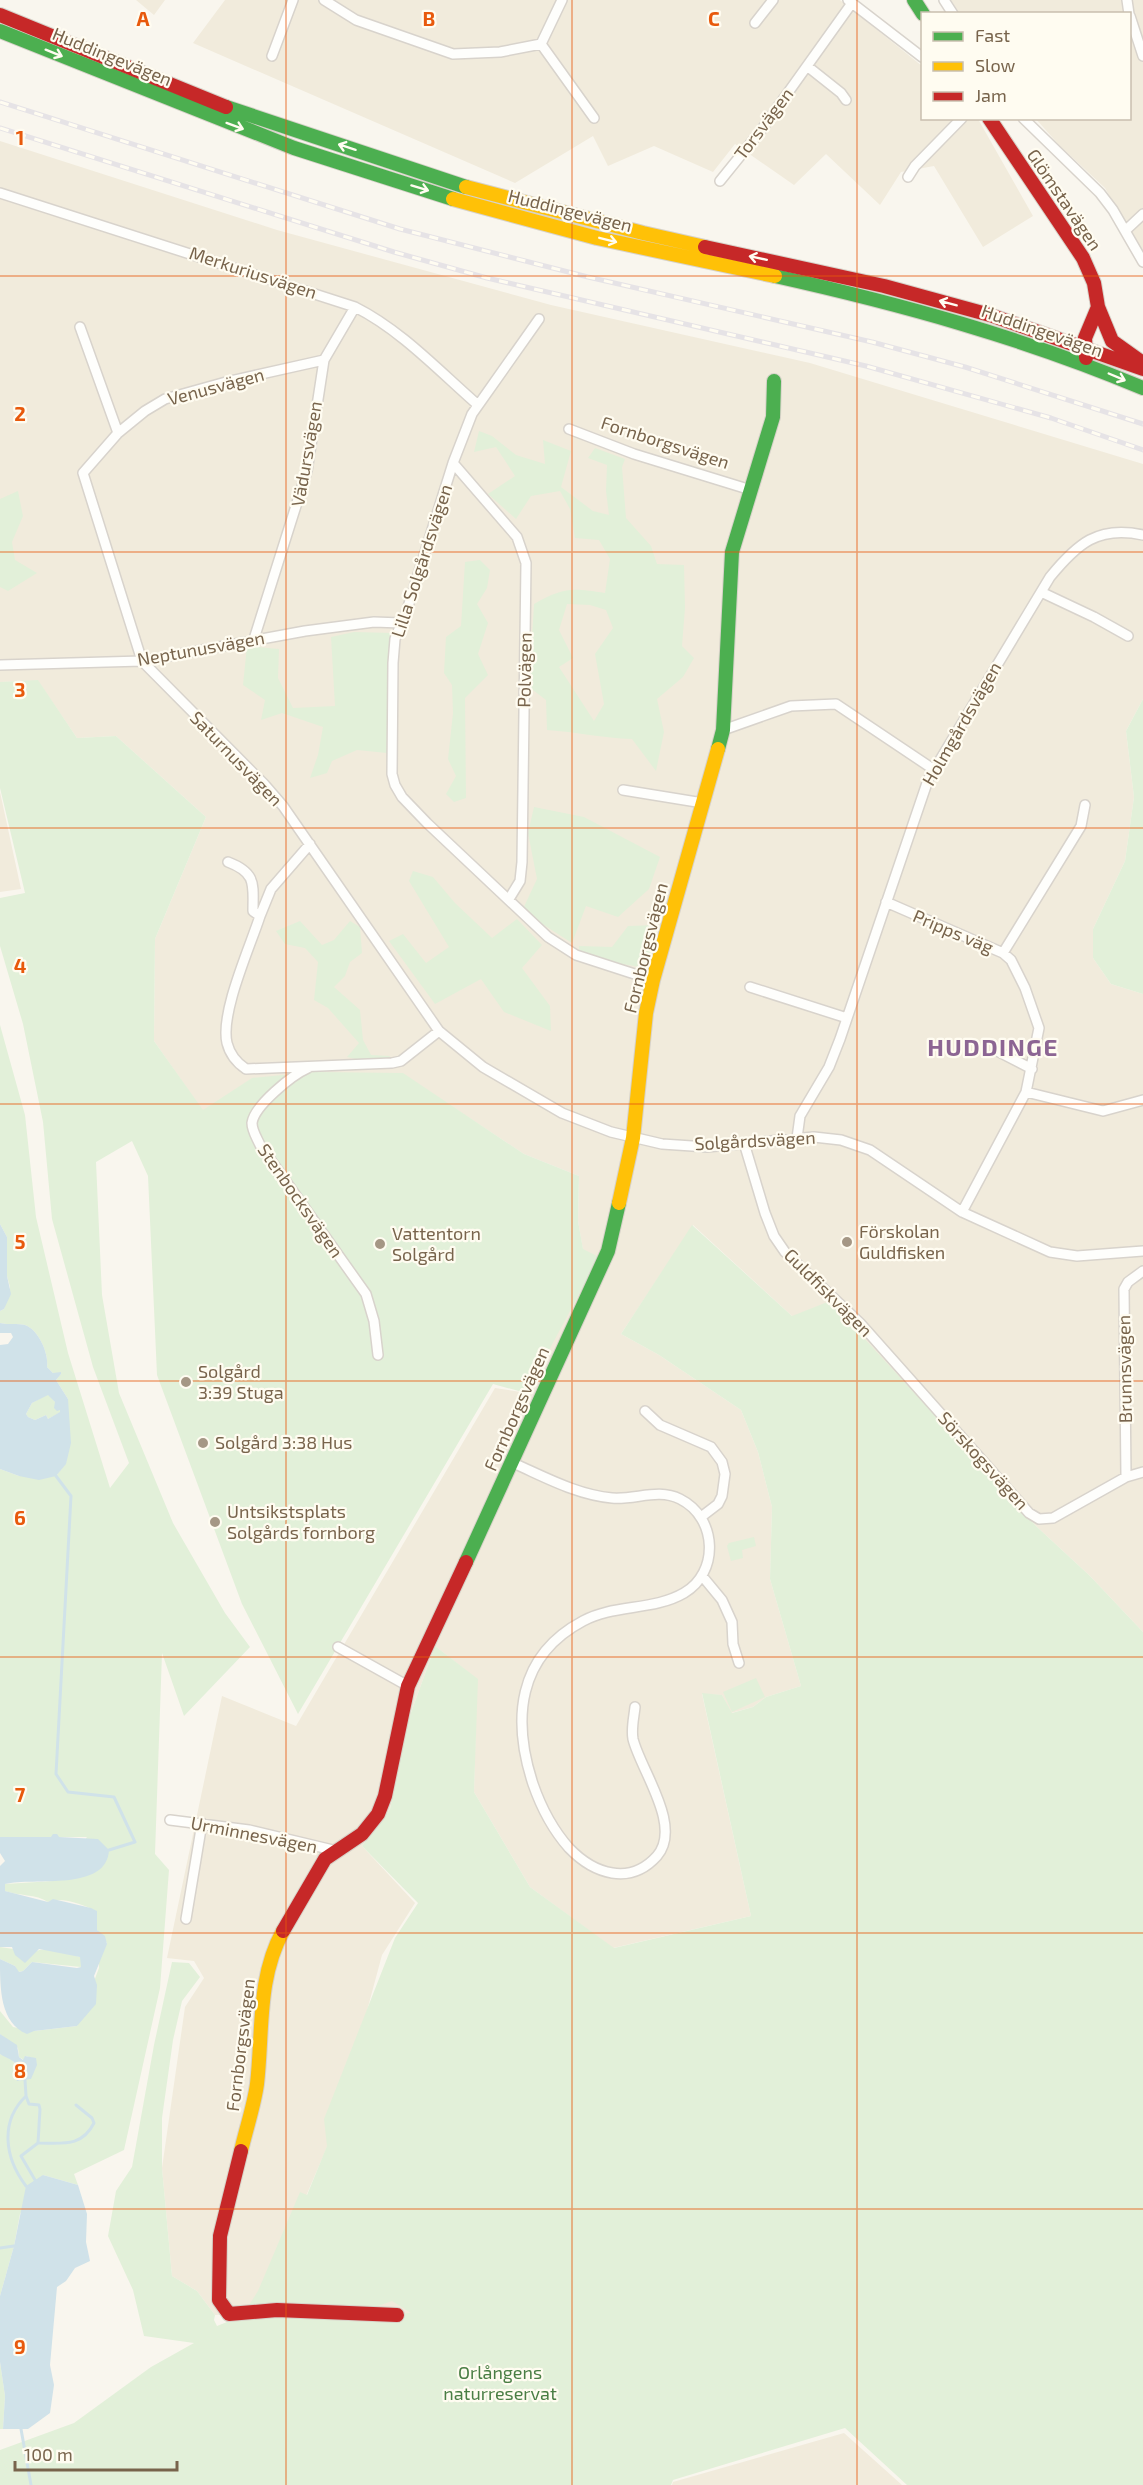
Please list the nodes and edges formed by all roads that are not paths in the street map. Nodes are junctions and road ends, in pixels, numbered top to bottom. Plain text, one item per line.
1 (294, 0) edge
2 (324, 0) edge
3 (562, 0) edge
4 (773, 0) edge
5 (944, 0) edge
6 (850, 1) edge
7 (949, 12) edge
8 (0, 15) edge
9 (1131, 21) edge
10 (754, 23) dead end
11 (0, 31) edge
12 (541, 44) junction
13 (272, 56) dead end
14 (921, 56) edge
15 (1143, 56) edge
16 (807, 66) junction
17 (846, 100) dead end
18 (594, 118) dead end
19 (960, 120) edge
20 (990, 120) edge
21 (1025, 120) edge
22 (908, 177) dead end
23 (720, 181) dead end
24 (0, 193) edge
25 (1143, 214) edge
26 (1126, 230) junction
27 (1143, 262) edge
28 (354, 307) junction
29 (1098, 307) junction
30 (539, 319) dead end
31 (80, 327) dead end
32 (1083, 346) junction
33 (324, 360) junction
34 (1143, 363) edge
35 (1092, 366) junction
36 (1143, 369) edge
37 (774, 381) dead end
38 (1143, 388) edge
39 (478, 405) junction
40 (569, 429) dead end
41 (118, 433) junction
42 (453, 463) junction
43 (86, 467) joint
44 (751, 490) junction
45 (1143, 535) edge
46 (1041, 592) junction
47 (401, 623) junction
48 (1128, 636) dead end
49 (254, 639) junction
50 (142, 661) junction
51 (0, 665) edge
52 (723, 730) junction
53 (933, 769) junction
54 (623, 790) dead end
55 (703, 803) junction
56 (1085, 805) dead end
57 (310, 844) junction
58 (228, 862) dead end
59 (509, 899) junction
60 (886, 902) junction
61 (260, 916) junction
62 (1004, 953) junction
63 (653, 980) junction
64 (750, 987) dead end
65 (847, 1018) junction
66 (439, 1031) junction
67 (999, 1052) dead end
68 (312, 1067) junction
69 (1032, 1069) junction
70 (1026, 1092) junction
71 (1143, 1100) edge
72 (633, 1138) junction
73 (797, 1138) junction
74 (744, 1143) junction
75 (962, 1212) junction
76 (1143, 1251) edge
77 (1143, 1271) edge
78 (876, 1341) joint
79 (378, 1355) dead end
80 (645, 1411) dead end
81 (513, 1463) junction
82 (1143, 1472) edge
83 (1126, 1477) junction
84 (701, 1516) junction
85 (703, 1577) junction
86 (338, 1647) dead end
87 (739, 1664) dead end
88 (408, 1686) junction
89 (635, 1707) dead end
90 (170, 1820) dead end
91 (202, 1823) junction
92 (337, 1851) junction
93 (186, 1919) dead end
94 (397, 2315) dead end

1 - 13 street
2 - 12 street
3 - 12 street
4 - 10 street
5 - 7 street
6 - 14 street
6 - 16 street, Torsvägen
32 -> 8 main road, Huddingevägen
9 - 15 street
11 -> 35 main road, Huddingevägen
12 - 18 street
16 - 17 street
16 - 23 street, Torsvägen
19 - 22 street
20 - 29 main road, Glömstavägen
21 - 26 street
24 - 28 street, Merkuriusvägen
25 - 26 street
26 - 27 street
28 - 33 street, Vädursvägen
28 - 39 street, Merkuriusvägen
29 - 32 main road
29 - 34 main road, Glömstavägen
30 - 39 street, Lilla Solgårdsvägen
31 - 41 street
32 - 35 main road
32 - 36 main road, Huddingevägen
33 - 41 street, Venusvägen
33 - 49 street, Vädursvägen
35 -> 38 main road, Huddingevägen
37 - 44 main road, Fornborgsvägen
39 - 42 street, Lilla Solgårdsvägen
40 - 44 street, Fornborgsvägen
41 - 43 street, Venusvägen
42 - 47 street, Lilla Solgårdsvägen
42 - 59 street, Polvägen
43 - 50 street, Saturnusvägen
44 - 52 main road, Fornborgsvägen
45 - 46 street, Holmgårdsvägen
46 - 48 street
46 - 53 street, Holmgårdsvägen
47 - 49 street, Neptunusvägen
47 - 59 street, Lilla Solgårdsvägen
49 - 50 street, Neptunusvägen
50 - 51 street, Neptunusvägen
50 - 57 street, Saturnusvägen
52 - 53 street
52 - 55 main road, Fornborgsvägen
53 - 60 street, Holmgårdsvägen
54 - 55 street
55 - 63 main road, Fornborgsvägen
56 - 62 street
57 - 61 street, Stenbocksvägen
57 - 66 street, Saturnusvägen
58 - 61 street
59 - 63 street, Lilla Solgårdsvägen
60 - 62 street, Pripps väg
60 - 65 street, Holmgårdsvägen
61 - 68 street, Stenbocksvägen
62 - 69 street, Pripps väg
63 - 72 main road, Fornborgsvägen
64 - 65 street
65 - 73 street, Holmgårdsvägen
66 - 68 street, Stenbocksvägen
66 - 72 street, Solgårdsvägen
67 - 69 street
68 - 79 street, Stenbocksvägen
69 - 70 street, Pripps väg
70 - 71 street
70 - 75 street, Pripps väg
72 - 74 street, Solgårdsvägen
72 - 81 main road, Fornborgsvägen
73 - 74 street, Solgårdsvägen
73 - 75 street, Solgårdsvägen
74 - 78 street, Guldfiskvägen
75 - 76 street, Solgårdsvägen
77 - 83 street, Brunnsvägen
78 - 83 street, Sörskogsvägen
80 - 84 street
81 - 84 street
81 - 88 main road, Fornborgsvägen
82 - 83 street, Sörskogsvägen
84 - 85 street
85 - 87 street
85 - 89 street
86 - 88 street
88 - 92 main road, Fornborgsvägen
90 - 91 street, Urminnesvägen
91 - 92 street, Urminnesvägen
91 - 93 street
92 - 94 main road, Fornborgsvägen

